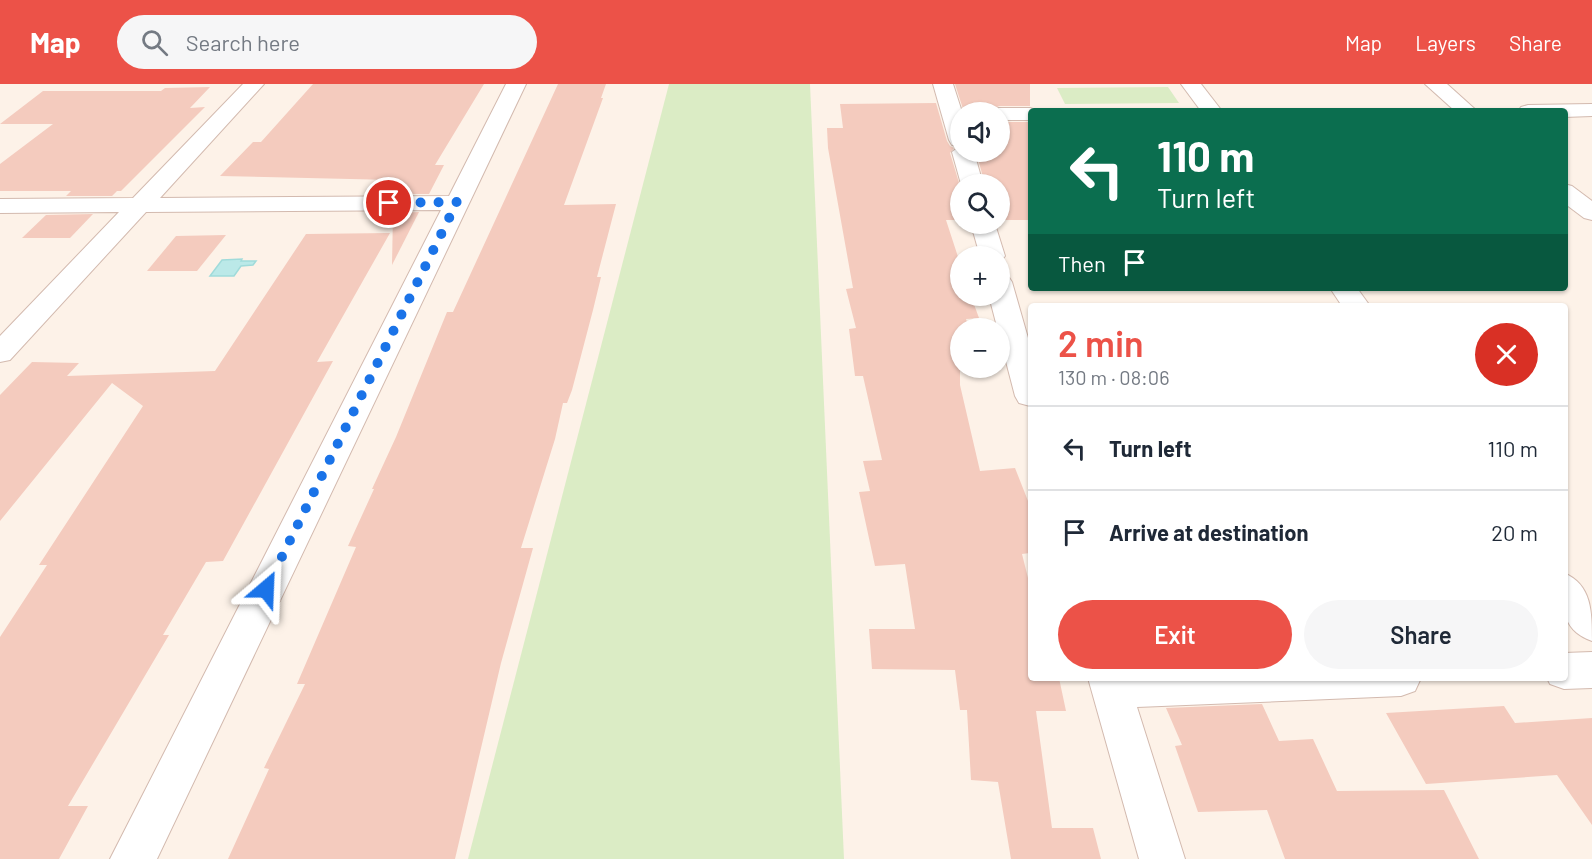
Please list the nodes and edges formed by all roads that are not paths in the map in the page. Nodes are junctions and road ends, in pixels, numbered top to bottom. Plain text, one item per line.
1 (254, 84) edge
2 (516, 84) edge
3 (943, 84) edge
4 (1191, 84) edge
5 (1436, 84) edge
6 (951, 102) edge
7 (1210, 108) edge
8 (1464, 108) edge
9 (1568, 110) edge
10 (1592, 110) edge
11 (1010, 114) edge
12 (1028, 114) edge
13 (1568, 194) edge
14 (457, 202) junction
15 (0, 206) edge
16 (140, 206) junction
17 (1592, 213) edge
18 (1006, 306) edge
19 (0, 352) edge
20 (1028, 389) edge
21 (1568, 593) edge
22 (1592, 625) edge
23 (1592, 670) edge
24 (1568, 671) edge
25 (1256, 681) edge
26 (1110, 684) edge
27 (133, 859) edge
28 (1162, 859) edge

1 - 16 street
2 - 14 street
3 - 6 street
4 - 7 street
5 - 8 street
9 - 10 street
11 - 12 street
13 - 17 street
14 - 16 street
14 - 27 street
15 - 16 street
16 - 19 street
18 - 20 street
21 - 22 street
23 - 24 street
25 - 26 street
26 - 28 street

